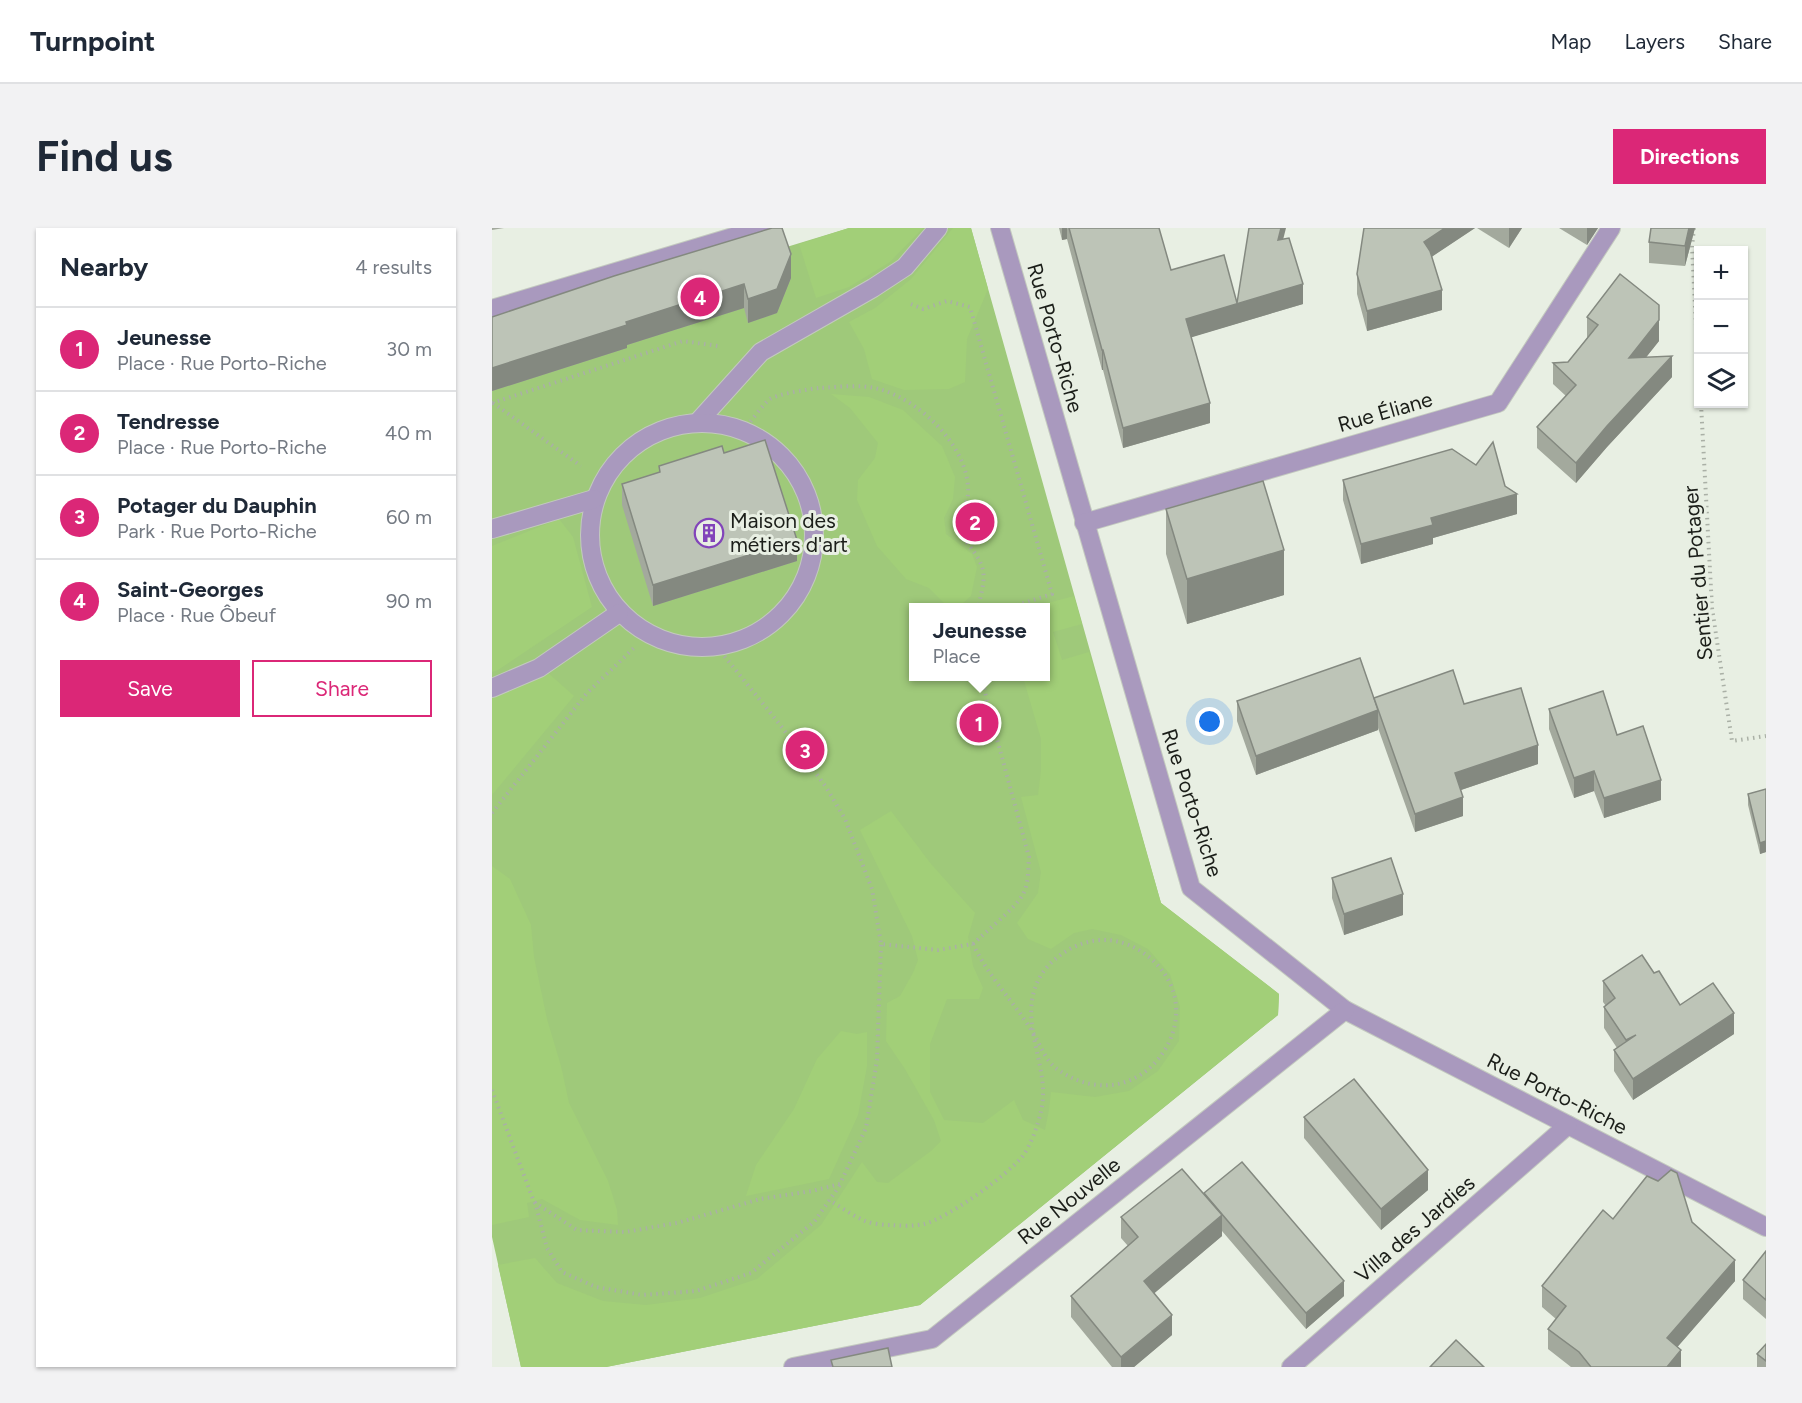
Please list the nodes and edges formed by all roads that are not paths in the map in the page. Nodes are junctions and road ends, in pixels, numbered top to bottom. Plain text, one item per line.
1 (763, 228) edge
2 (938, 228) edge
3 (1000, 228) edge
4 (1611, 228) edge
5 (492, 309) edge
6 (698, 423) junction
7 (594, 499) junction
8 (1084, 523) junction
9 (492, 529) edge
10 (619, 613) junction
11 (492, 688) edge
12 (1345, 1010) junction
13 (1568, 1125) junction
14 (1766, 1227) edge
15 (793, 1367) edge
16 (1291, 1367) edge

1 - 5 street
2 - 6 street
3 - 8 street, Rue Porto-Riche
4 - 8 street, Rue Éliane
6 - 7 street
6 - 10 street
7 - 9 street
7 - 10 street
8 - 12 street, Rue Porto-Riche
10 - 11 street
12 - 13 street, Rue Porto-Riche
12 - 15 street, Rue Nouvelle
13 - 14 street, Rue Porto-Riche
13 - 16 street, Villa des Jardies

